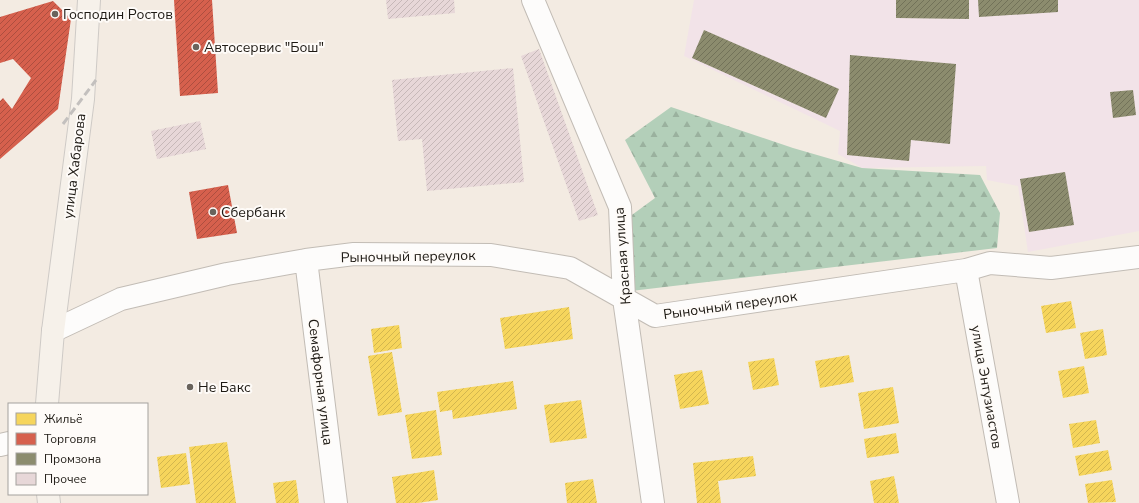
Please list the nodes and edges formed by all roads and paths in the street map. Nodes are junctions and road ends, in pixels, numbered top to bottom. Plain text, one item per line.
1 (89, 0) edge
2 (533, 0) edge
3 (1139, 257) edge
4 (306, 260) junction
5 (966, 270) junction
6 (624, 298) junction
7 (53, 331) junction
8 (47, 403) edge
9 (336, 503) edge
10 (653, 503) edge
11 (1008, 503) edge

1 - 7 main road, улица Хабарова
2 - 6 street, Красная улица
3 - 5 street, Рыночный переулок
4 - 6 street, Рыночный переулок
4 - 7 street, Рыночный переулок
4 - 9 street, Семафорная улица
5 - 6 street, Рыночный переулок
5 - 11 street, улица Энтузиастов
6 - 10 street, Красная улица
7 - 8 main road, улица Хабарова

